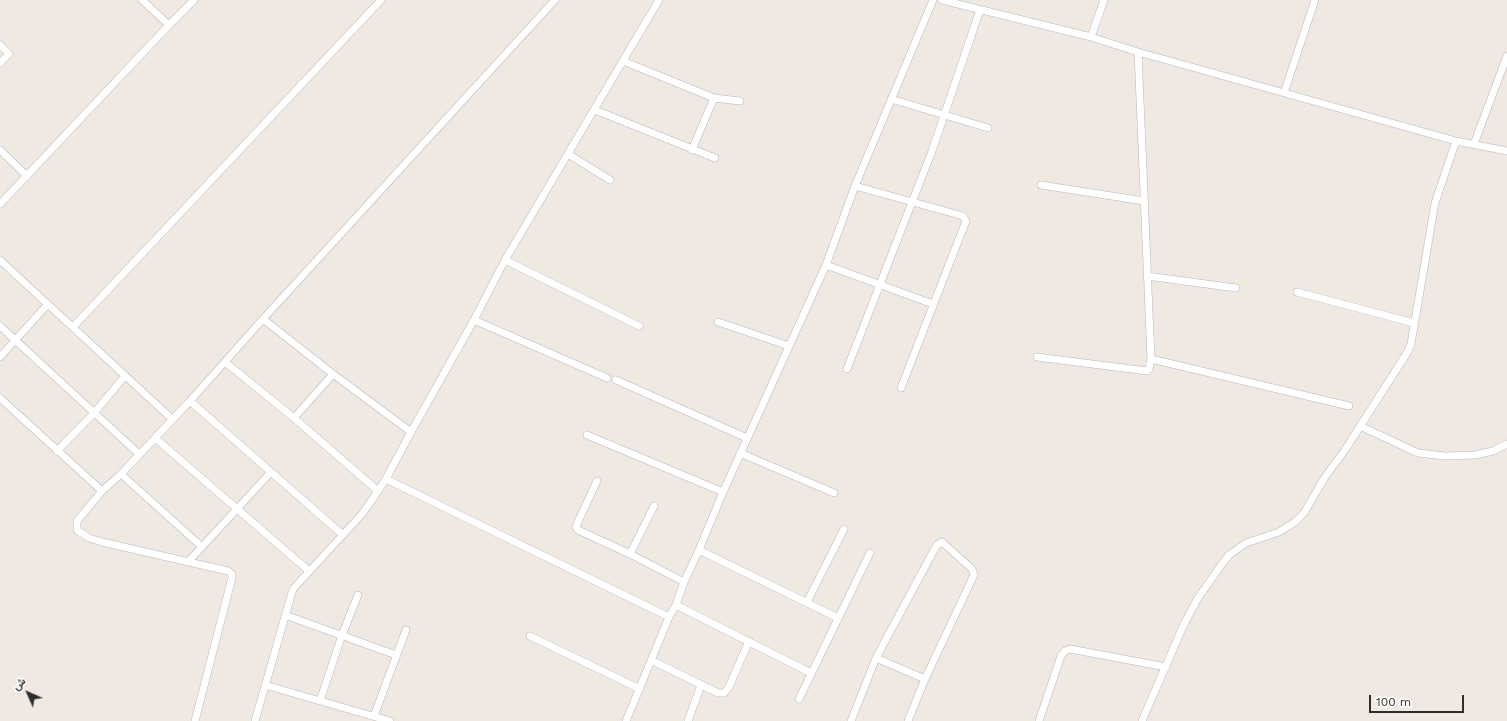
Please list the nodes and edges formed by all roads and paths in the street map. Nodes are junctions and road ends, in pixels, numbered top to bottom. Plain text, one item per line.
1 (142, 0) edge
2 (194, 0) edge
3 (381, 0) edge
4 (555, 0) edge
5 (659, 0) edge
6 (933, 0) edge
7 (942, 0) edge
8 (1104, 0) edge
9 (1315, 0) edge
10 (980, 10) junction
11 (169, 25) junction
12 (1091, 37) junction
13 (0, 45) edge
14 (1138, 52) junction
15 (1507, 56) edge
16 (623, 61) junction
17 (0, 63) edge
18 (1284, 93) junction
19 (714, 98) junction
20 (892, 99) junction
21 (740, 101) dead end
22 (595, 110) junction
23 (944, 115) junction
24 (988, 128) dead end
25 (1456, 141) junction
26 (1474, 144) junction
27 (0, 150) edge
28 (692, 150) junction
29 (1507, 151) edge
30 (568, 154) junction
31 (715, 158) dead end
32 (27, 176) junction
33 (610, 180) dead end
34 (1041, 185) dead end
35 (855, 186) junction
36 (912, 201) junction
37 (1144, 201) junction
38 (0, 204) edge
39 (0, 260) edge
40 (505, 260) junction
41 (826, 265) junction
42 (1147, 276) junction
43 (880, 285) junction
44 (1236, 288) dead end
45 (1297, 292) dead end
46 (48, 304) junction
47 (933, 304) junction
48 (263, 319) junction
49 (474, 320) junction
50 (718, 322) dead end
51 (1414, 323) junction
52 (0, 326) edge
53 (639, 326) dead end
54 (72, 327) junction
55 (16, 340) junction
56 (789, 346) junction
57 (0, 357) edge
58 (1037, 357) dead end
59 (1150, 358) junction
60 (225, 362) junction
61 (847, 369) dead end
62 (333, 374) junction
63 (125, 376) junction
64 (607, 378) dead end
65 (616, 380) dead end
66 (901, 388) dead end
67 (0, 398) edge
68 (190, 401) junction
69 (1349, 406) dead end
70 (94, 412) junction
71 (294, 418) junction
72 (172, 419) junction
73 (1360, 426) junction
74 (411, 432) junction
75 (587, 434) dead end
76 (155, 438) junction
77 (747, 438) junction
78 (1507, 444) edge
79 (57, 451) junction
80 (740, 452) junction
81 (139, 454) junction
82 (271, 472) junction
83 (121, 474) junction
84 (386, 479) junction
85 (597, 480) dead end
86 (102, 491) junction
87 (378, 491) junction
88 (723, 492) junction
89 (834, 493) dead end
90 (654, 506) dead end
91 (238, 508) junction
92 (844, 529) dead end
93 (343, 535) junction
94 (202, 547) junction
95 (700, 550) junction
96 (870, 553) dead end
97 (630, 554) junction
98 (188, 562) junction
99 (309, 571) junction
100 (684, 582) junction
101 (358, 595) dead end
102 (807, 602) junction
103 (676, 605) junction
104 (285, 615) junction
105 (669, 617) junction
106 (838, 618) junction
107 (406, 630) dead end
108 (342, 635) junction
109 (530, 636) dead end
110 (749, 641) junction
111 (396, 655) junction
112 (876, 658) junction
113 (651, 660) junction
114 (1166, 667) junction
115 (811, 673) junction
116 (925, 679) junction
117 (265, 685) junction
118 (701, 685) junction
119 (640, 689) junction
120 (799, 699) dead end
121 (320, 701) junction
122 (374, 716) junction
123 (195, 721) edge
124 (255, 721) edge
125 (390, 721) edge
126 (626, 721) edge
127 (688, 721) edge
128 (851, 721) edge
129 (908, 721) edge
130 (1039, 721) edge
131 (1142, 721) edge

1 - 11 street
2 - 11 street
3 - 54 street
4 - 48 street
5 - 16 street
6 - 20 street
7 - 10 street
8 - 12 street
9 - 18 street
10 - 12 street
10 - 23 street
11 - 32 street
12 - 14 street
13 - 17 street
14 - 18 street
14 - 37 street
15 - 26 street
16 - 19 street
16 - 22 street
18 - 25 street
19 - 21 street
19 - 28 street
20 - 23 street
20 - 35 street
22 - 28 street
22 - 30 street
23 - 24 street
23 - 36 street
25 - 26 street
25 - 51 street
26 - 29 street
27 - 32 street
28 - 31 street
30 - 33 street
30 - 40 street
32 - 38 street
34 - 37 street
35 - 36 street
35 - 41 street
36 - 43 street
36 - 47 street
37 - 42 street
39 - 46 street
40 - 49 street
40 - 53 street
41 - 43 street
41 - 56 street
42 - 44 street
42 - 59 street
43 - 47 street
43 - 61 street
45 - 51 street
46 - 54 street
46 - 55 street
47 - 66 street
48 - 60 street
48 - 62 street
49 - 64 street
49 - 74 street
50 - 56 street
51 - 73 street
52 - 55 street
54 - 63 street
55 - 57 street
55 - 70 street
56 - 77 street
58 - 59 street
59 - 69 street
60 - 68 street
60 - 71 street
62 - 71 street
62 - 74 street
63 - 70 street
63 - 72 street
65 - 77 street
67 - 79 street
68 - 72 street
68 - 82 street
70 - 79 street
70 - 81 street
71 - 87 street
72 - 76 street
73 - 78 street
73 - 114 street
74 - 84 street
75 - 88 street
76 - 81 street
76 - 91 street
77 - 80 street
79 - 86 street
80 - 88 street
80 - 89 street
81 - 83 street
82 - 91 street
82 - 93 street
83 - 86 street
83 - 94 street
84 - 87 street
84 - 105 street
85 - 97 street
86 - 98 street
87 - 93 street
88 - 95 street
90 - 97 street
91 - 94 street
91 - 99 street
92 - 102 street
93 - 99 street
94 - 98 street
95 - 100 street
95 - 102 street
96 - 106 street
97 - 100 street
98 - 123 street
99 - 104 street
100 - 103 street
101 - 108 street
102 - 106 street
103 - 105 street
103 - 110 street
104 - 108 street
104 - 117 street
105 - 113 street
106 - 115 street
107 - 111 street
108 - 111 street
108 - 121 street
109 - 119 street
110 - 115 street
110 - 118 street
111 - 122 street
112 - 116 street
112 - 116 street
112 - 128 street
113 - 118 street
113 - 119 street
114 - 130 street
114 - 131 street
115 - 120 street
116 - 129 street
117 - 121 street
117 - 124 street
118 - 127 street
119 - 126 street
121 - 122 street
122 - 125 street

